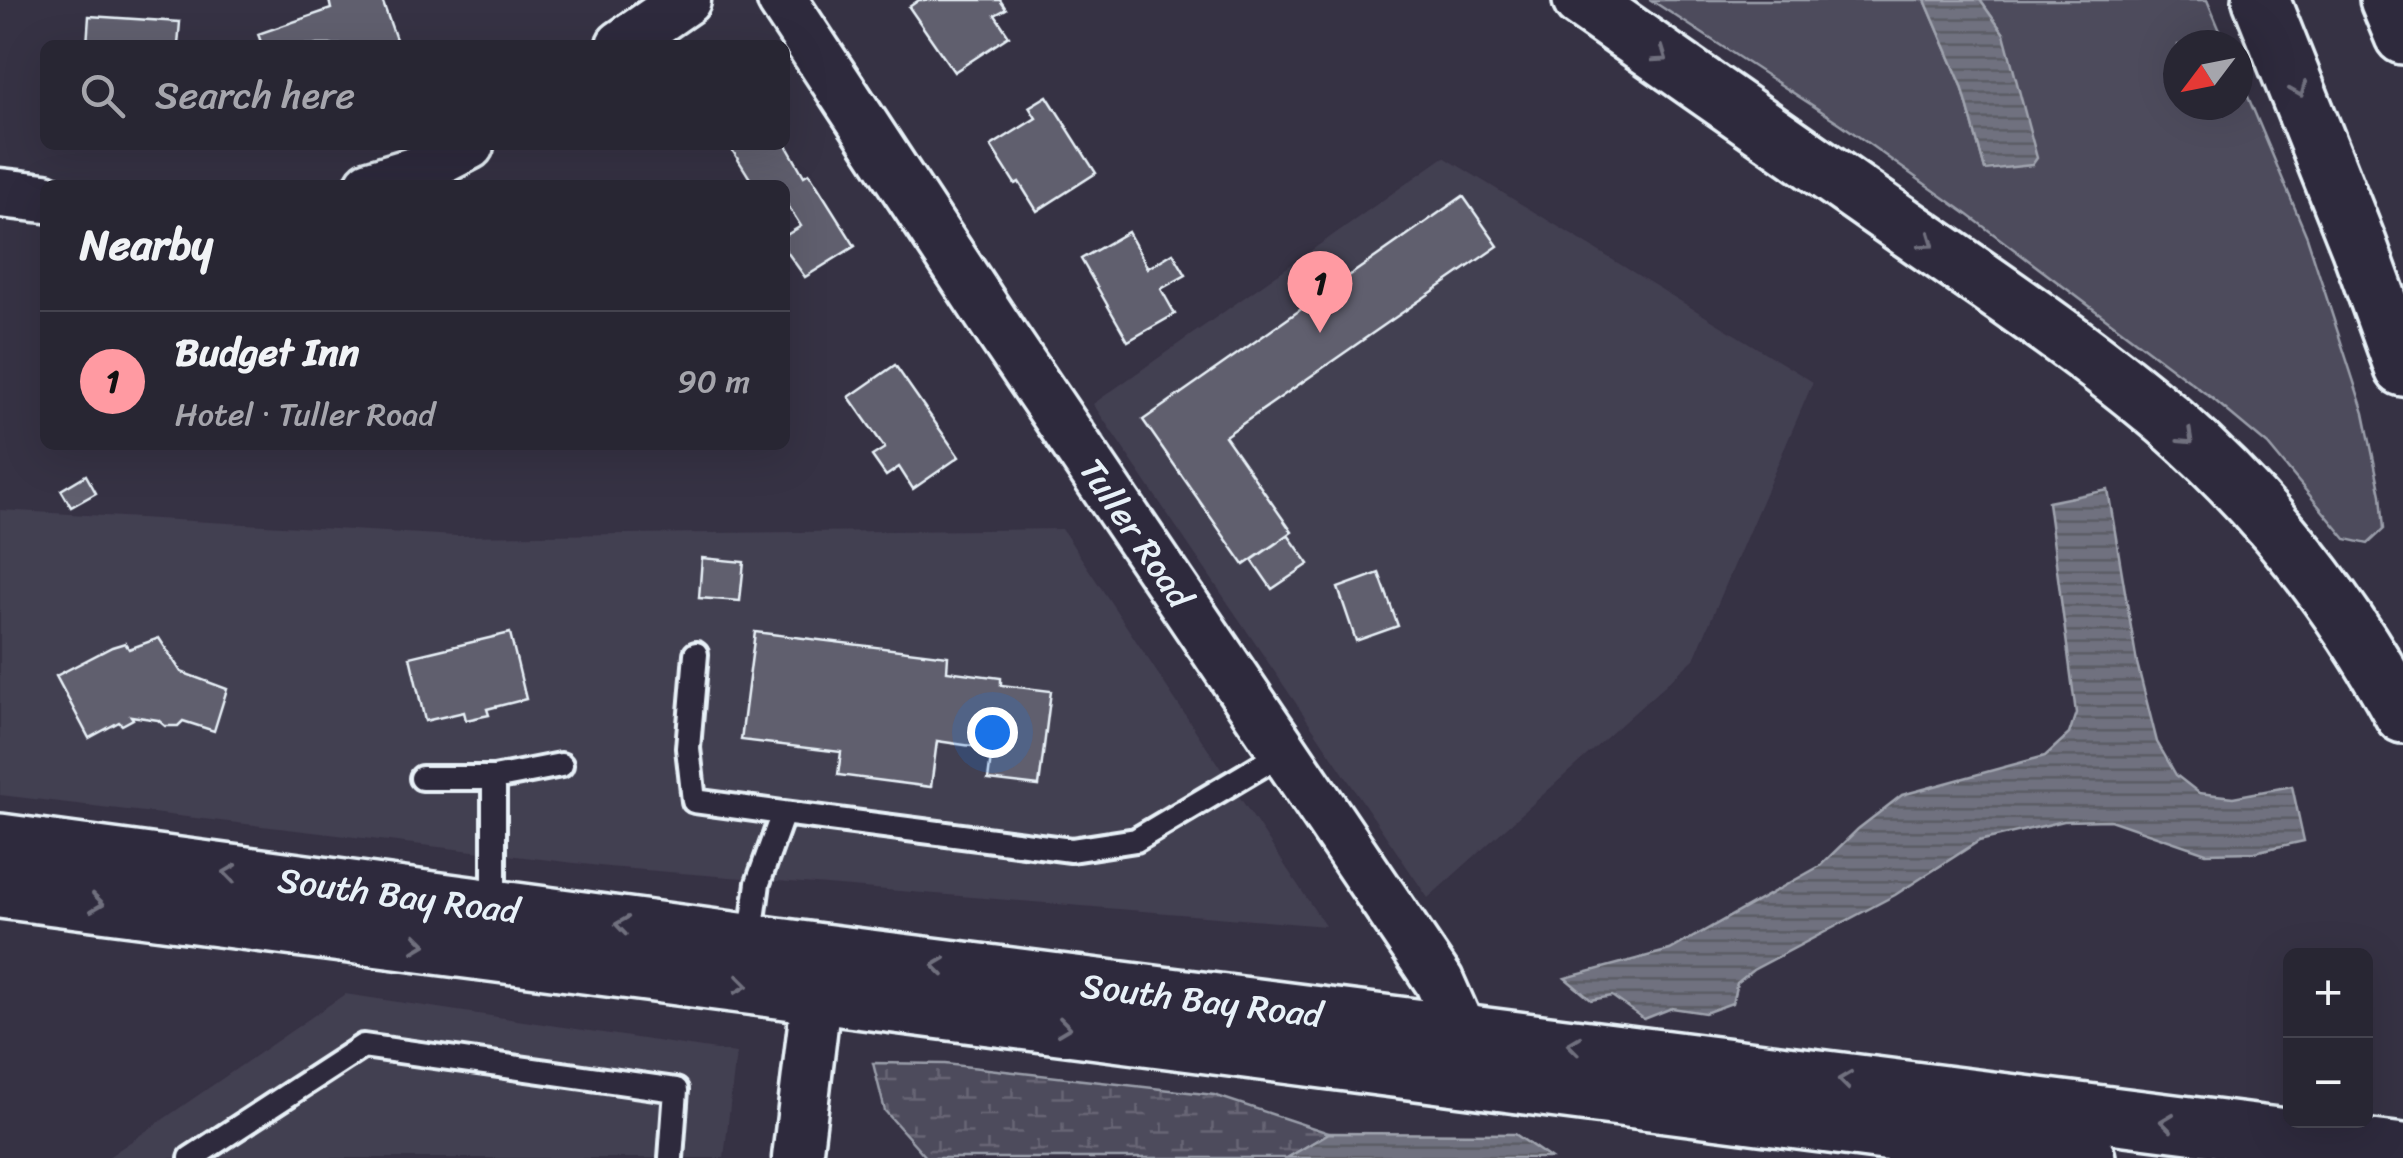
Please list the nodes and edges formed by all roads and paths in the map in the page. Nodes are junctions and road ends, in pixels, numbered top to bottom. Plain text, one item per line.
1 (686, 0) edge
2 (782, 0) edge
3 (1582, 0) edge
4 (2261, 0) edge
5 (2388, 0) edge
6 (2403, 36) edge
7 (628, 40) edge
8 (459, 150) edge
9 (386, 180) edge
10 (0, 192) edge
11 (40, 197) edge
12 (2403, 368) edge
13 (696, 654) dead end
14 (2403, 715) edge
15 (1284, 752) junction
16 (561, 765) dead end
17 (422, 778) dead end
18 (494, 778) junction
19 (783, 813) junction
20 (0, 842) edge
21 (0, 890) edge
22 (494, 908) junction
23 (750, 942) junction
24 (819, 973) junction
25 (1460, 1054) junction
26 (2403, 1152) edge
27 (191, 1158) edge
28 (671, 1158) edge
29 (797, 1158) edge
30 (2087, 1158) edge

1 - 7 street
2 - 15 street, Tuller Road
3 -> 14 main road
4 -> 12 main road
5 - 6 main road
8 - 9 street
10 - 11 street
13 - 19 lane
15 - 19 lane
15 - 25 street, Tuller Road
16 - 18 lane
17 - 18 lane
18 - 22 lane
19 - 23 lane
22 -> 20 main road, South Bay Road
21 -> 24 main road, South Bay Road
23 -> 22 main road, South Bay Road
23 - 24 main road, South Bay Road
24 - 25 main road, South Bay Road
24 - 29 street
26 -> 25 main road, South Bay Road
25 - 30 main road, South Bay Road
27 - 28 lane

